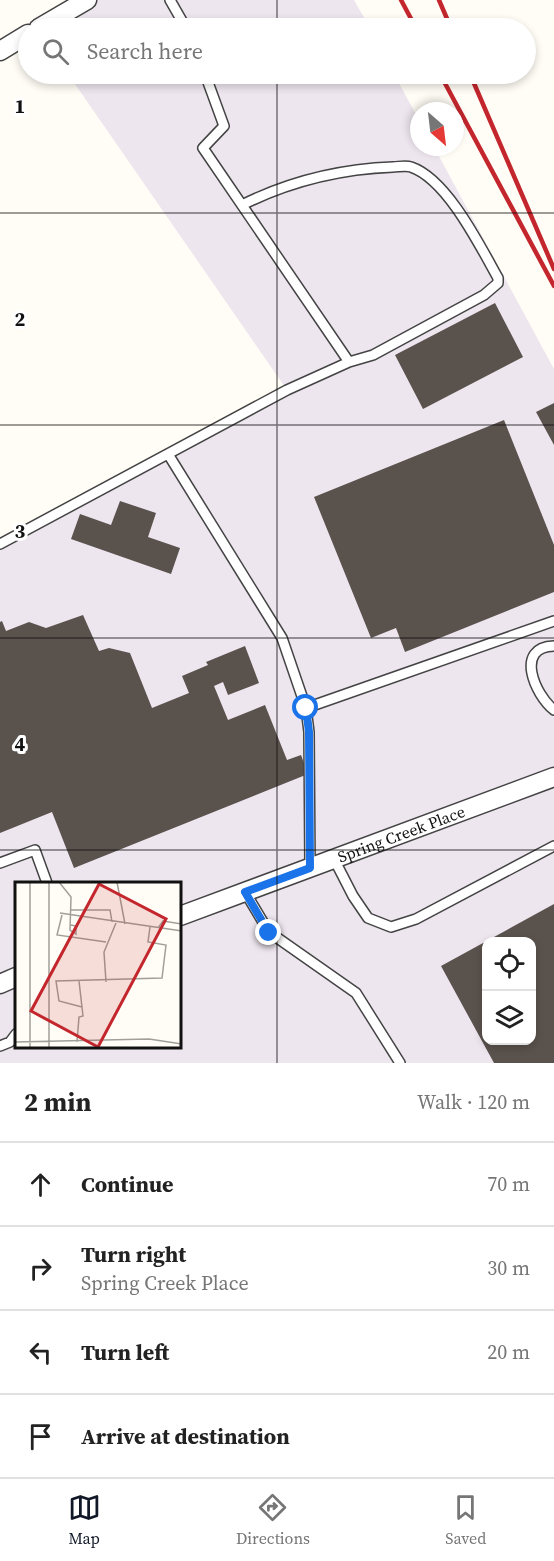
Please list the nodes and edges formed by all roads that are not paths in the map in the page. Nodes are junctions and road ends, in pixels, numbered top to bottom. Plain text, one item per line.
1 (87, 0) edge
2 (170, 0) edge
3 (56, 18) edge
4 (180, 18) edge
5 (18, 40) edge
6 (0, 51) edge
7 (209, 84) edge
8 (242, 205) junction
9 (349, 362) junction
10 (168, 454) junction
11 (0, 544) edge
12 (554, 621) edge
13 (554, 646) edge
14 (306, 708) junction
15 (554, 710) edge
16 (554, 777) edge
17 (554, 846) edge
18 (334, 859) junction
19 (0, 863) edge
20 (310, 868) junction
21 (47, 882) edge
22 (245, 892) junction
23 (182, 915) edge
24 (15, 1035) edge
25 (0, 1047) edge
26 (400, 1063) edge

1 - 3 street
2 - 4 lane
5 - 6 street
7 - 8 lane
8 - 9 lane
8 - 9 lane
9 - 10 lane
10 - 11 lane
10 - 14 lane
12 - 14 lane
13 - 15 lane
14 - 20 lane
16 - 18 street, Spring Creek Place
17 - 18 lane
18 - 20 street, Spring Creek Place
19 - 21 lane
20 - 22 street, Spring Creek Place
22 - 23 street, Spring Creek Place
22 - 26 lane
24 - 25 lane

